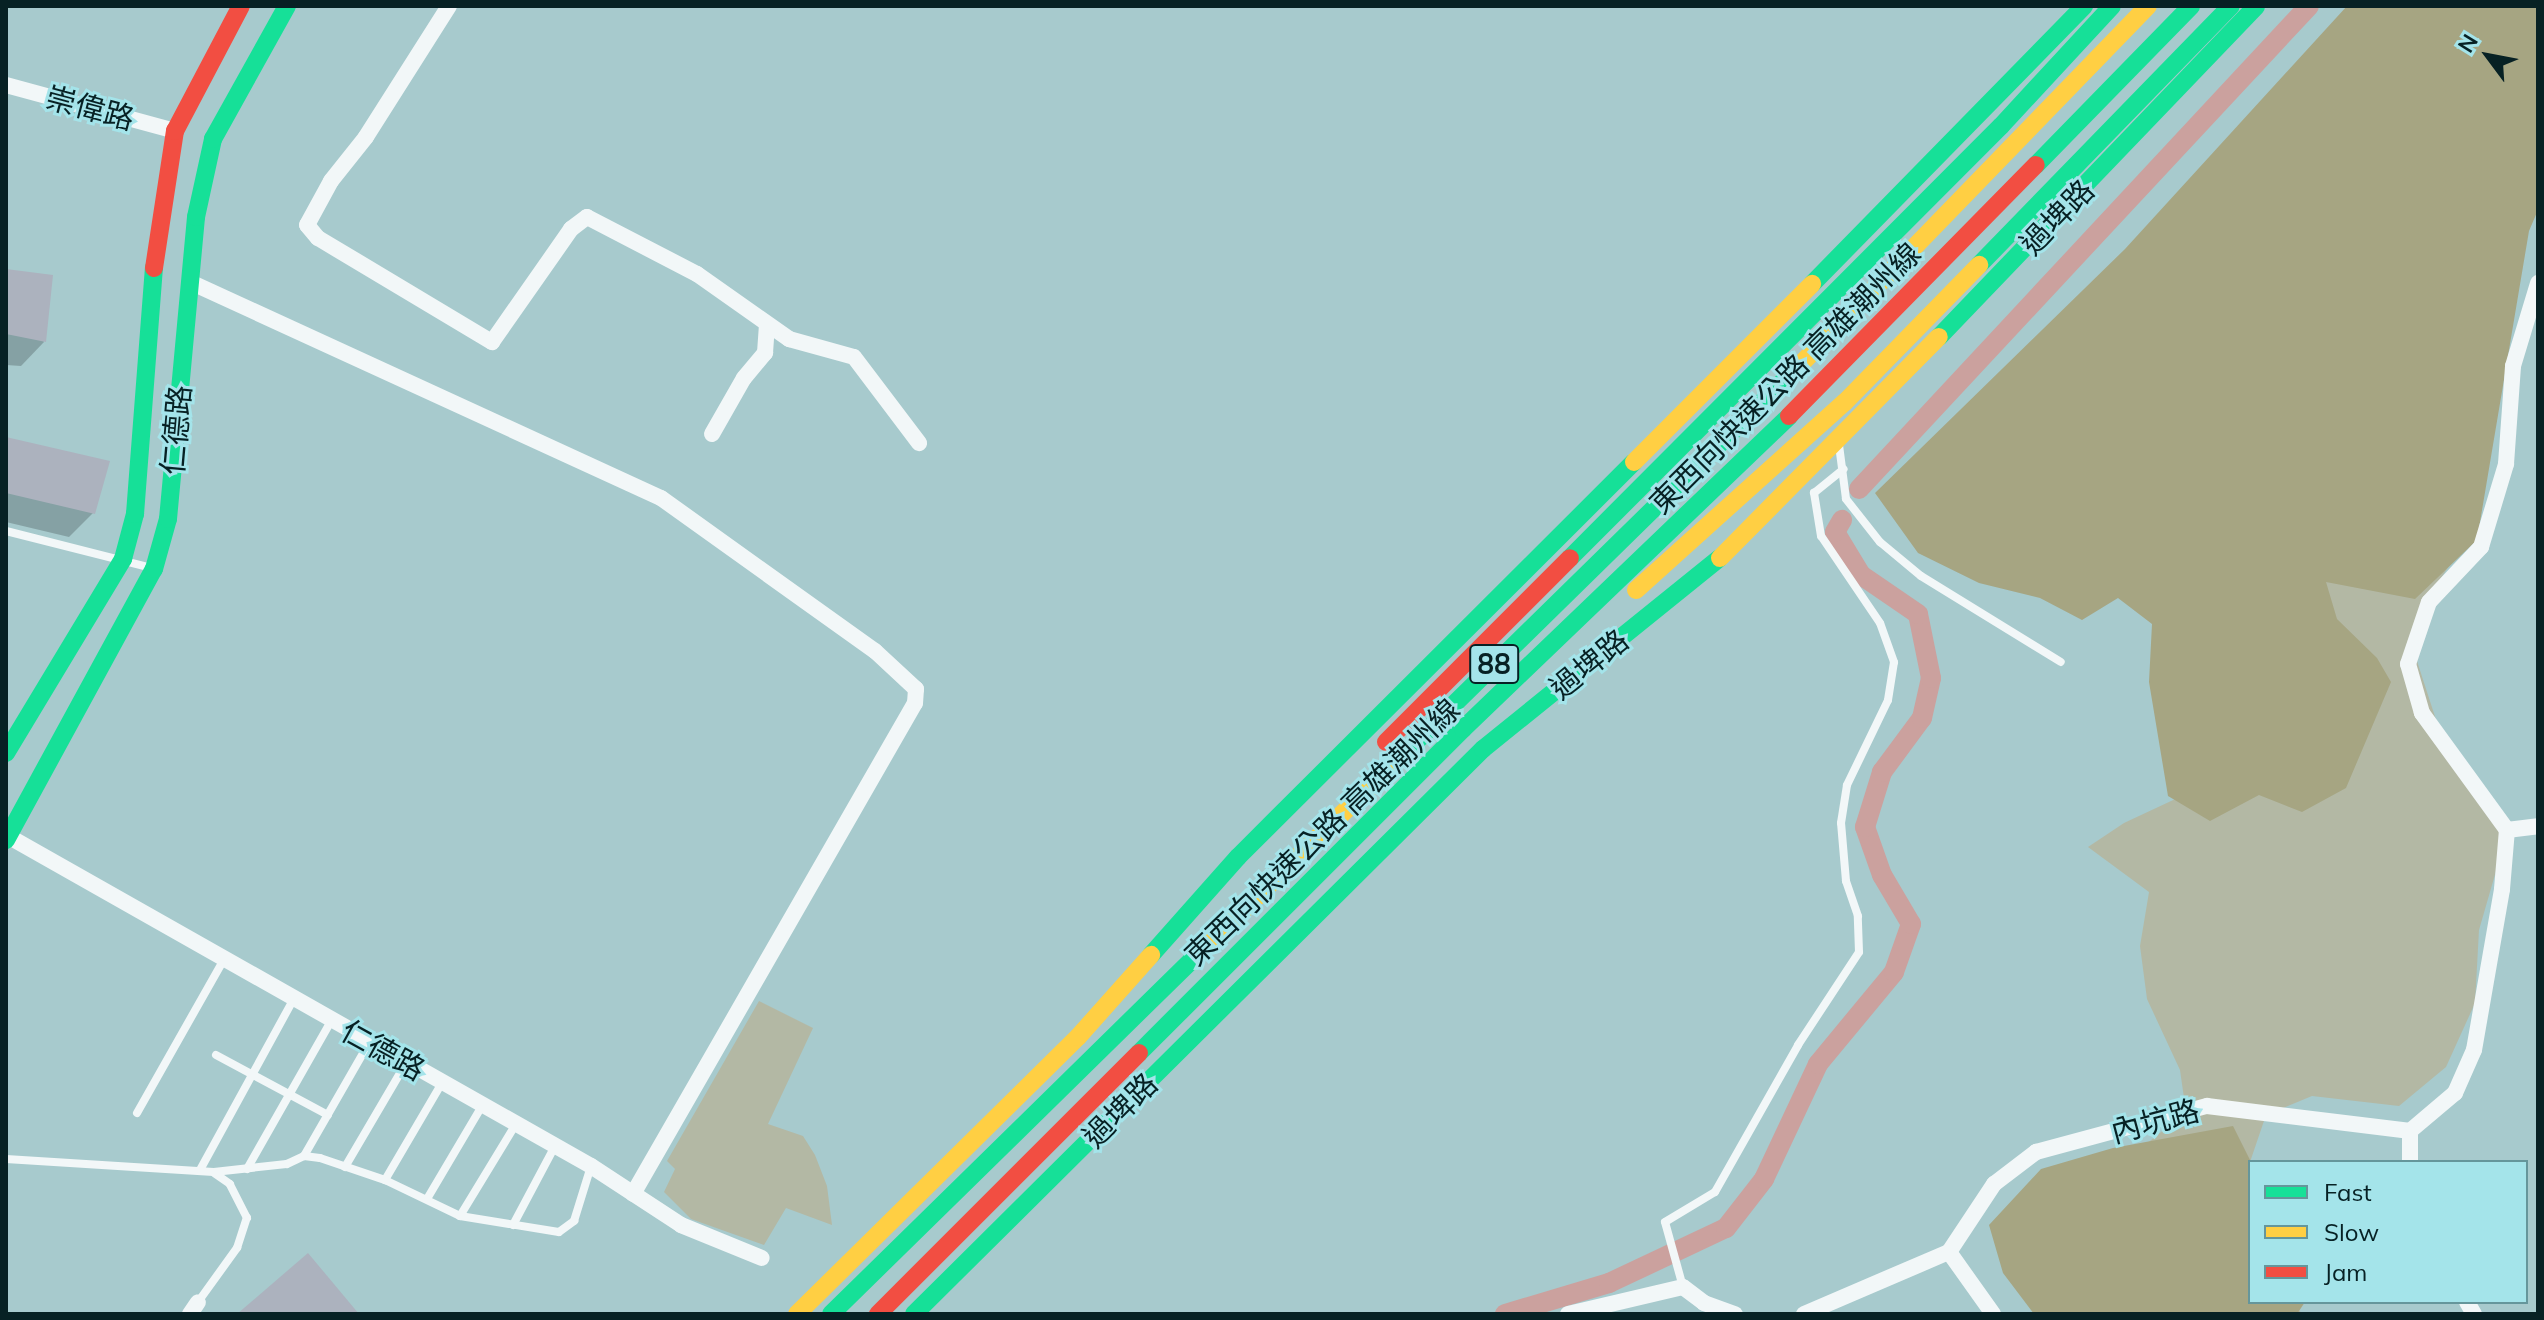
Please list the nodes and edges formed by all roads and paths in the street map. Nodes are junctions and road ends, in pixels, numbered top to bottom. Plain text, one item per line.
1 (241, 6) edge
2 (287, 6) edge
3 (449, 6) edge
4 (2084, 6) edge
5 (2112, 6) edge
6 (2148, 6) edge
7 (2191, 6) edge
8 (2231, 6) edge
9 (2256, 6) edge
10 (6, 85) edge
11 (175, 131) junction
12 (190, 282) junction
13 (2538, 285) edge
14 (767, 327) junction
15 (712, 434) dead end
16 (1838, 441) junction
17 (919, 443) dead end
18 (1844, 469) junction
19 (6, 531) edge
20 (123, 559) junction
21 (154, 569) junction
22 (2061, 662) dead end
23 (1463, 729) junction
24 (6, 753) edge
25 (2538, 826) edge
26 (2507, 830) junction
27 (7, 837) edge
28 (223, 961) junction
29 (293, 1000) junction
30 (331, 1021) junction
31 (369, 1043) junction
32 (1096, 1053) junction
33 (216, 1055) dead end
34 (406, 1063) junction
35 (252, 1074) junction
36 (442, 1083) junction
37 (290, 1095) junction
38 (482, 1106) junction
39 (137, 1113) dead end
40 (328, 1115) junction
41 (516, 1124) junction
42 (2410, 1131) junction
43 (555, 1146) junction
44 (304, 1156) junction
45 (6, 1159) edge
46 (2410, 1160) edge
47 (591, 1166) junction
48 (345, 1167) junction
49 (247, 1169) junction
50 (200, 1170) junction
51 (214, 1172) junction
52 (385, 1180) junction
53 (633, 1194) junction
54 (427, 1199) junction
55 (460, 1216) junction
56 (513, 1225) junction
57 (1949, 1252) junction
58 (762, 1258) dead end
59 (1683, 1287) junction
60 (194, 1308) edge
61 (797, 1314) edge
62 (831, 1314) edge
63 (878, 1314) edge
64 (914, 1314) edge
65 (1568, 1314) edge
66 (1735, 1314) edge
67 (1804, 1314) edge
68 (1993, 1314) edge

1 - 11 main road, 仁德路
2 - 12 main road, 仁德路
3 - 14 street
4 - 61 main road
5 - 32 main road
6 - 32 main road, 東西向快速公路 高雄潮州線 / 88
7 - 23 main road, 東西向快速公路 高雄潮州線 / 88
8 - 23 main road
9 - 16 main road, 過埤路
10 - 11 street, 崇偉路
11 - 20 main road, 仁德路
12 - 21 main road, 仁德路
12 - 53 street
13 - 26 street
14 - 15 street
14 - 17 street
16 - 18 lane
16 - 64 main road, 過埤路
18 - 22 lane
18 - 59 lane
19 - 20 lane
20 - 21 lane
20 - 24 main road, 仁德路
21 - 27 main road, 仁德路
23 - 63 main road, 東西向快速公路 高雄潮州線 / 88
25 - 26 street
26 - 42 street
27 - 28 street, 仁德路
28 - 29 street, 仁德路
28 - 39 lane
29 - 30 street, 仁德路
29 - 35 lane
30 - 31 street, 仁德路
30 - 37 lane
31 - 34 street, 仁德路
31 - 40 lane
32 - 62 main road, 東西向快速公路 高雄潮州線 / 88
33 - 35 lane
34 - 36 street, 仁德路
34 - 48 lane
35 - 37 lane
35 - 50 lane
36 - 38 street, 仁德路
36 - 52 lane
37 - 40 lane
37 - 49 lane
38 - 41 street, 仁德路
38 - 54 lane
40 - 44 lane
41 - 43 street, 仁德路
41 - 55 lane
42 - 46 street
42 - 57 street, 內坑路
43 - 47 street, 仁德路
43 - 56 lane
44 - 48 lane
44 - 49 lane
45 - 50 lane
47 - 53 street, 仁德路
47 - 56 lane
48 - 52 lane
49 - 51 lane
50 - 51 lane
51 - 60 lane
52 - 54 lane
53 - 58 street, 仁德路
54 - 55 lane
55 - 56 lane
57 - 67 street
57 - 68 street
59 - 65 street
59 - 66 street

